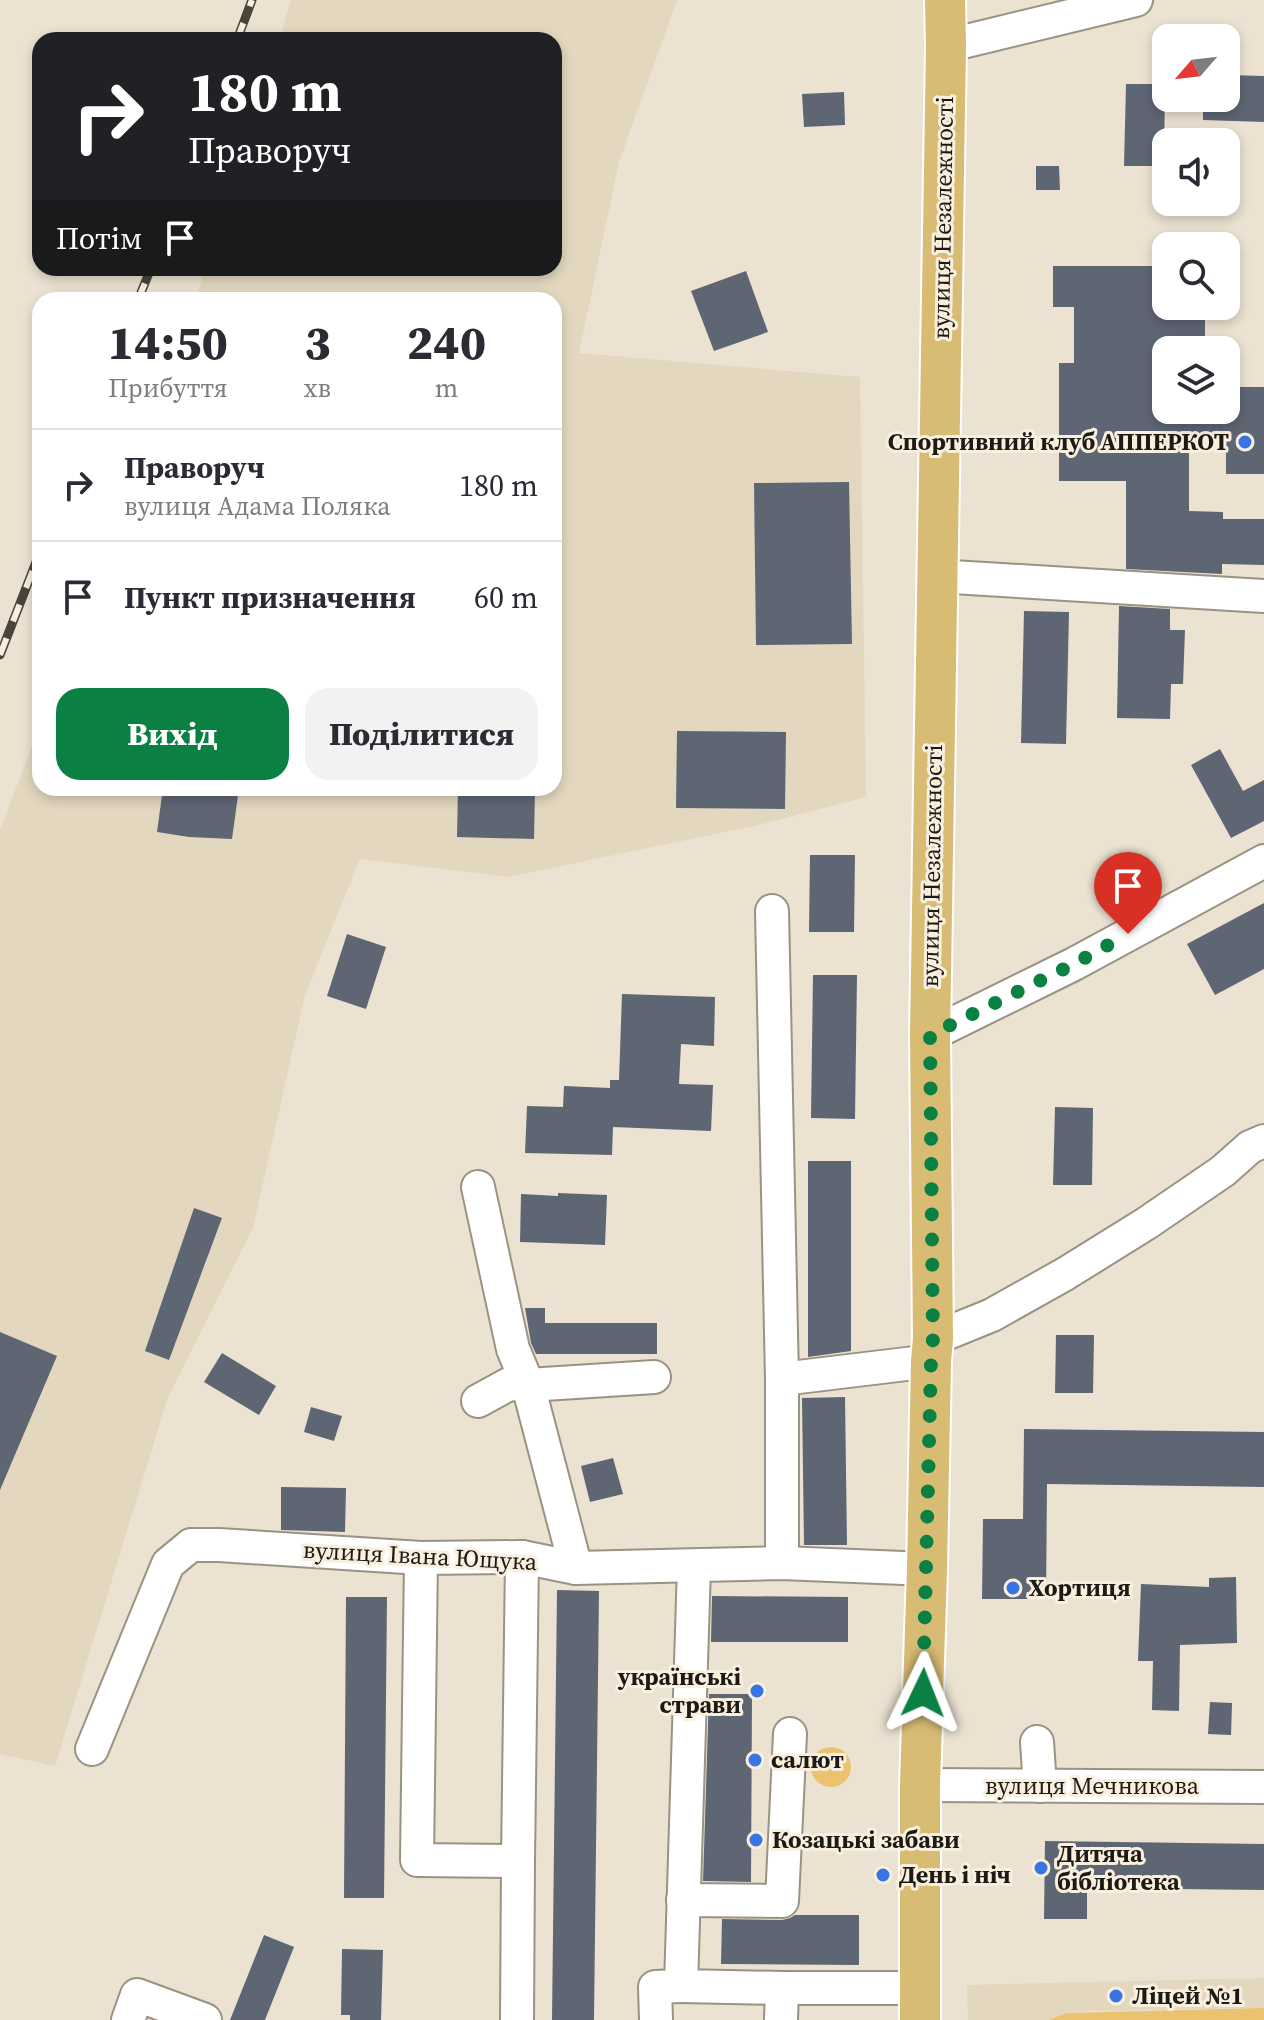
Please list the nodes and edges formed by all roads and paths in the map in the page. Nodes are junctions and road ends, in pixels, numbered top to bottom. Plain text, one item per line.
1 (945, 0) edge
2 (1136, 0) edge
3 (946, 46) junction
4 (936, 576) junction
5 (1264, 596) edge
6 (1264, 861) edge
7 (772, 911) dead end
8 (930, 1035) junction
9 (1264, 1141) edge
10 (478, 1187) dead end
11 (932, 1350) junction
12 (654, 1377) dead end
13 (782, 1379) junction
14 (528, 1385) junction
15 (478, 1401) dead end
16 (522, 1557) junction
17 (421, 1558) junction
18 (782, 1563) junction
19 (694, 1566) junction
20 (576, 1568) junction
21 (927, 1569) junction
22 (790, 1734) dead end
23 (1037, 1742) dead end
24 (92, 1749) dead end
25 (920, 1785) junction
26 (1040, 1786) junction
27 (1264, 1787) edge
28 (518, 1861) junction
29 (683, 1900) junction
30 (681, 1986) junction
31 (782, 1988) junction
32 (920, 2004) edge
33 (128, 2020) edge
34 (205, 2020) edge
35 (517, 2020) edge
36 (656, 2020) edge
37 (781, 2020) edge

1 - 3 main road, вулиця Незалежності
2 - 3 street
3 - 4 main road, вулиця Незалежності
4 - 5 street
4 - 8 main road, вулиця Незалежності
6 - 8 street
7 - 13 street
8 - 11 main road, вулиця Незалежності
9 - 11 street
10 - 14 street
11 - 13 street
11 - 21 main road, вулиця Незалежності
12 - 14 street
13 - 18 street
14 - 15 street
14 - 20 street
16 - 17 street, вулиця Івана Ющука
16 - 20 street, вулиця Івана Ющука
16 - 28 street
17 - 24 street, вулиця Івана Ющука
17 - 28 street
18 - 19 street, вулиця Івана Ющука
18 - 21 street, вулиця Івана Ющука
19 - 20 street, вулиця Івана Ющука
19 - 29 street
21 - 25 main road, вулиця Незалежності
22 - 29 street
23 - 26 street
25 - 26 street, вулиця Мечникова
25 - 32 main road, вулиця Незалежності
26 - 27 street, вулиця Мечникова
28 - 35 street
29 - 30 street
30 - 31 street
30 - 36 street
31 - 32 street
31 - 37 street
33 - 34 street

